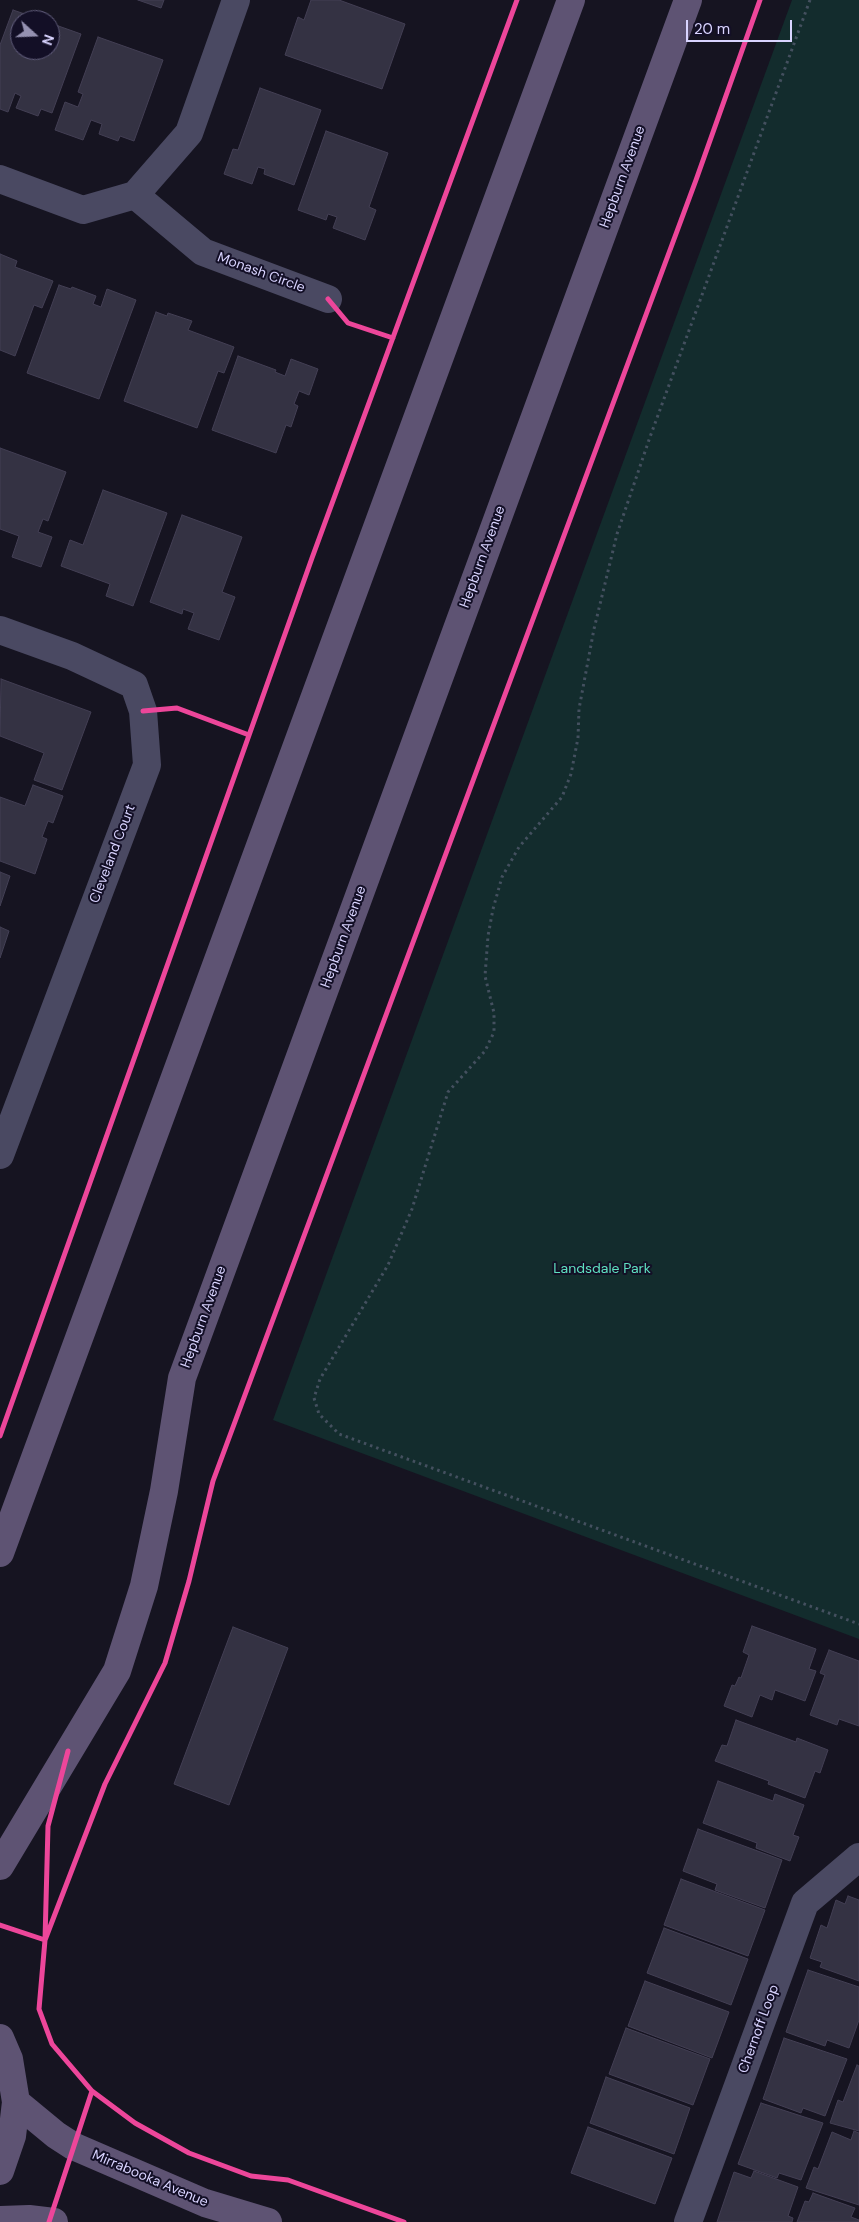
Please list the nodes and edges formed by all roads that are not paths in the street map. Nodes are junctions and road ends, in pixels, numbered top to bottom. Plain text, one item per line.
1 (236, 0) edge
2 (571, 0) edge
3 (688, 0) edge
4 (0, 179) edge
5 (135, 195) junction
6 (328, 298) dead end
7 (0, 630) edge
8 (9, 1106) edge
9 (0, 1155) edge
10 (0, 1553) edge
11 (859, 1857) edge
12 (0, 1866) edge
13 (0, 2038) edge
14 (16, 2102) junction
15 (0, 2171) edge
16 (0, 2220) edge
17 (54, 2222) edge
18 (268, 2222) edge
19 (688, 2222) edge

1 - 5 street
2 - 10 main road
3 - 12 main road, Hepburn Avenue
4 - 5 street
5 - 6 street, Monash Circle
7 - 8 street, Cleveland Court
8 - 9 street, Cleveland Court
11 - 19 street, Chernoff Loop
13 - 14 main road
14 - 15 main road
14 - 18 main road, Mirrabooka Avenue
16 - 17 main road

